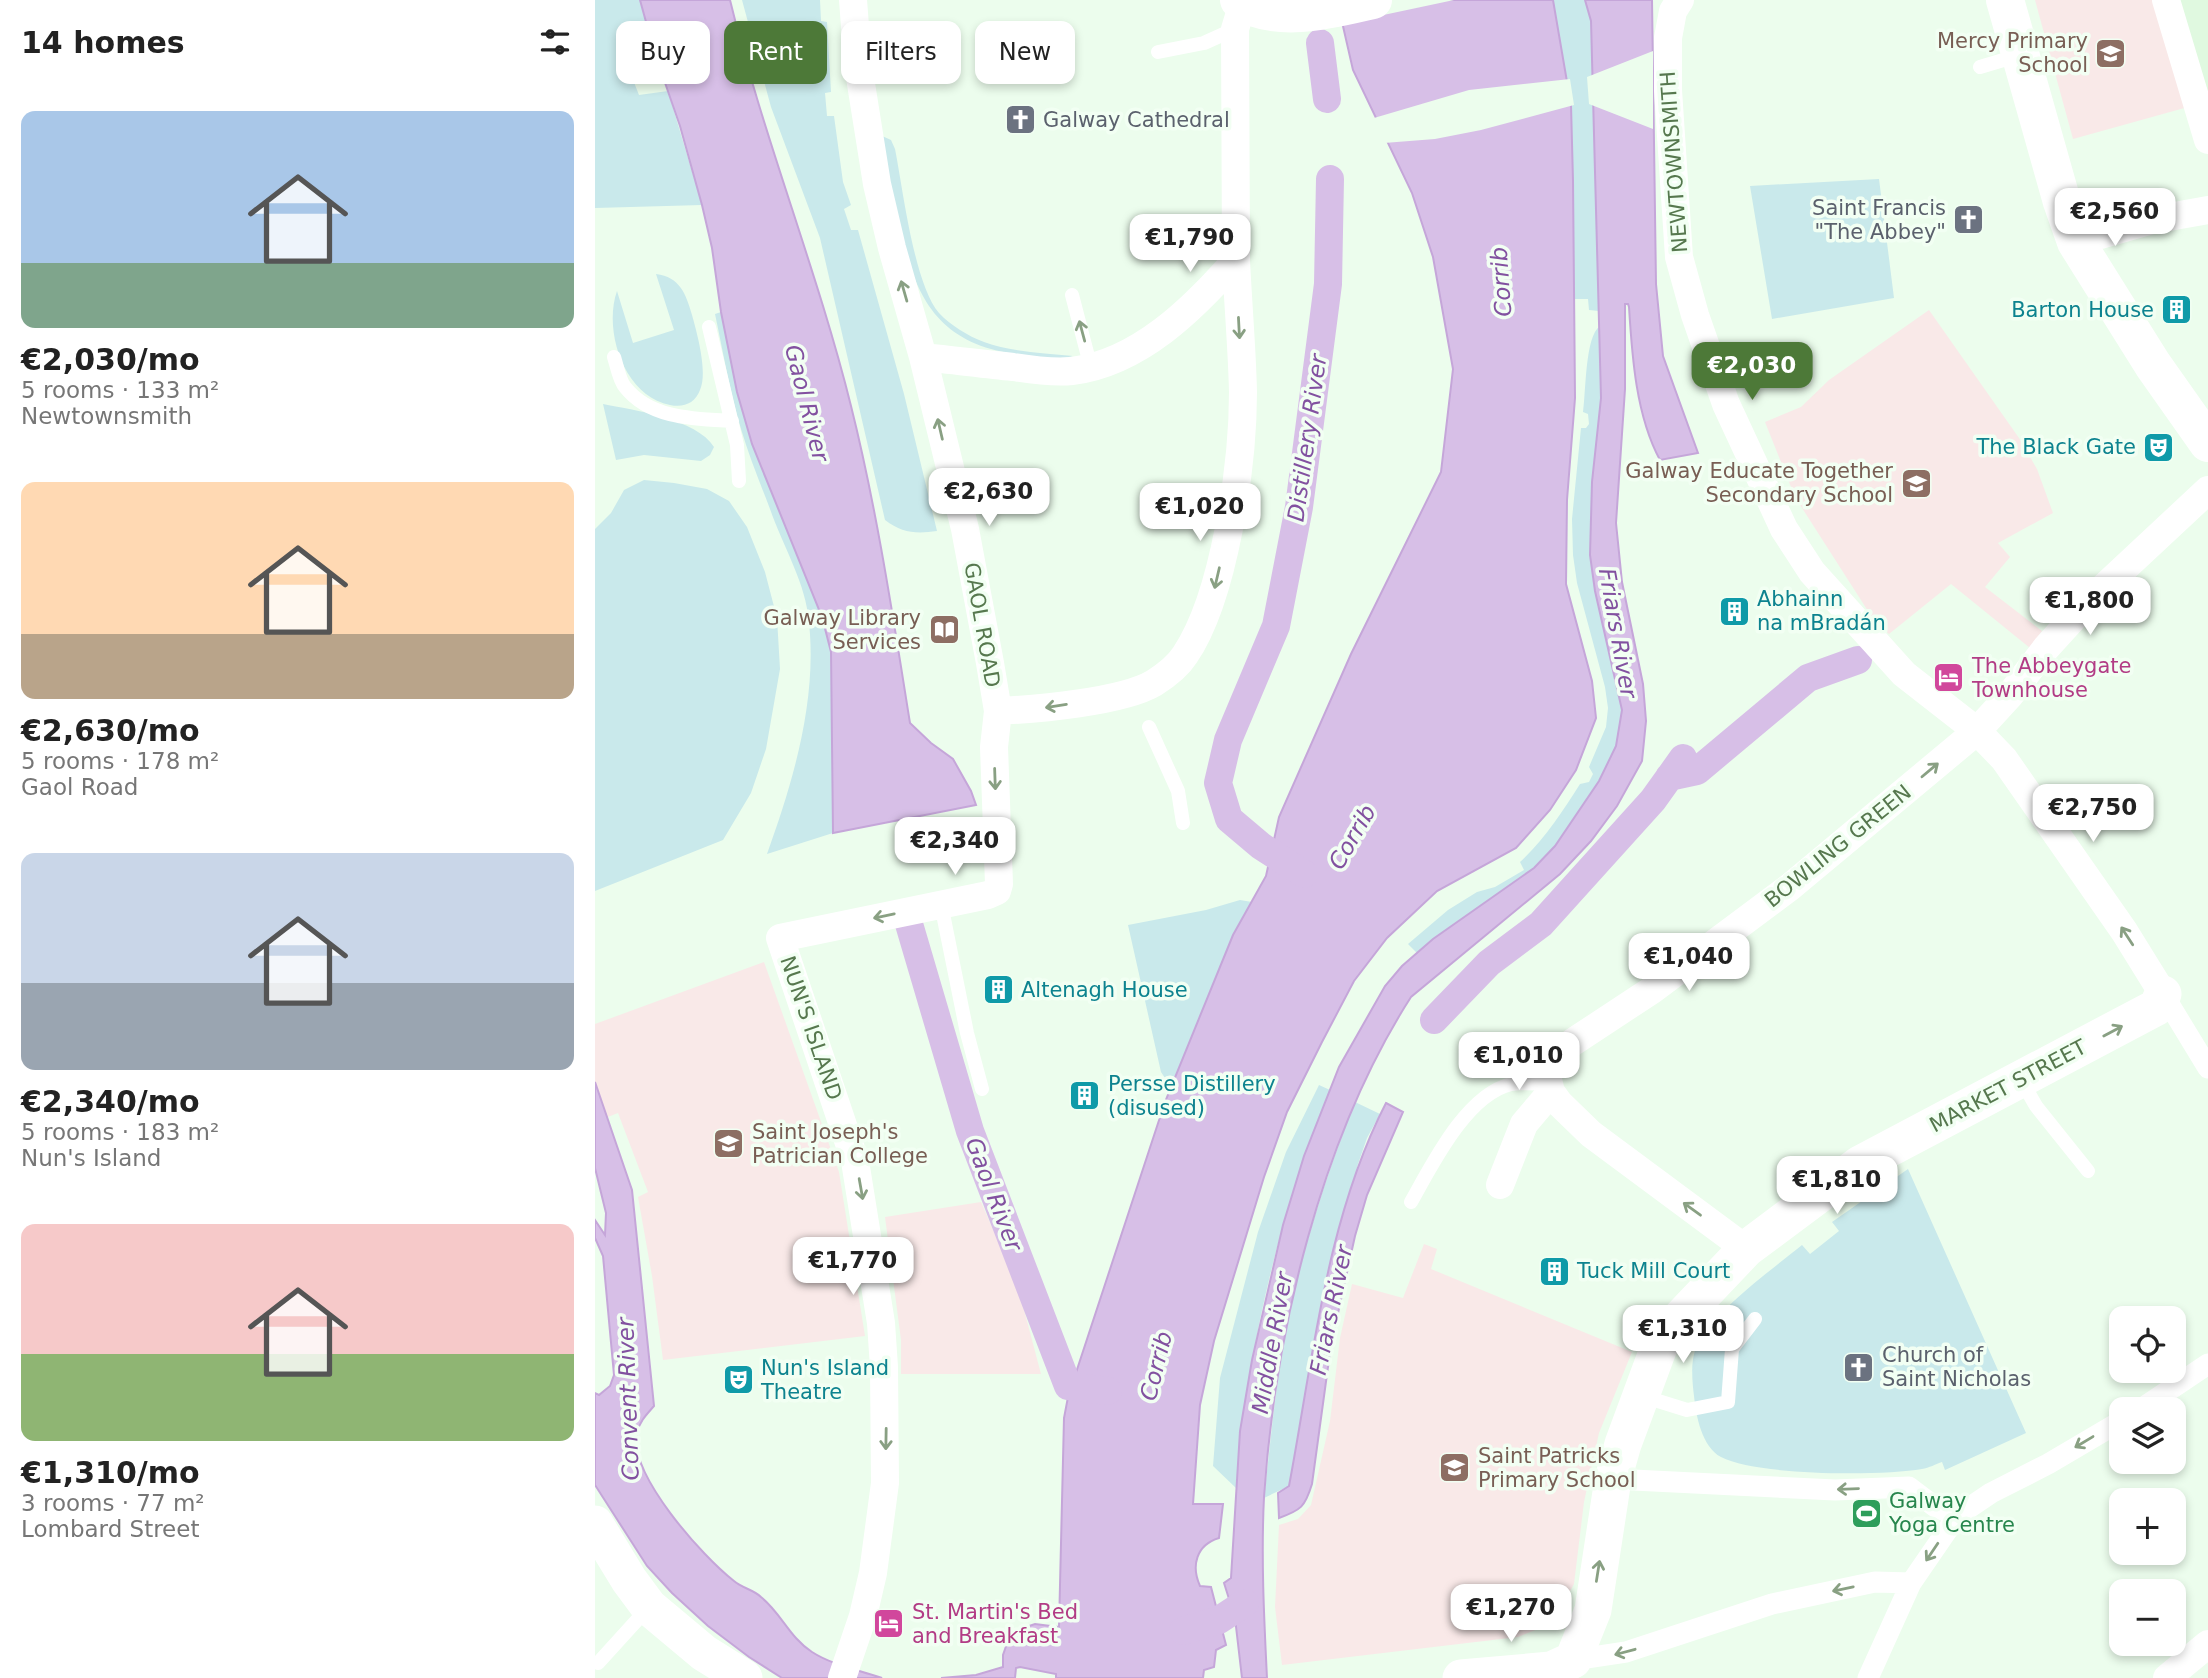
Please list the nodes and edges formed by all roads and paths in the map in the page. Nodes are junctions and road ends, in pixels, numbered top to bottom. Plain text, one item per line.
1 (853, 0) edge
2 (1680, 0) edge
3 (2005, 0) edge
4 (2166, 0) edge
5 (1355, 4) edge
6 (1239, 11) edge
7 (1158, 52) dead end
8 (2021, 54) junction
9 (1980, 67) dead end
10 (2208, 140) edge
11 (2208, 210) edge
12 (2076, 242) junction
13 (1236, 260) junction
14 (1072, 295) dead end
15 (709, 327) dead end
16 (614, 356) dead end
17 (923, 357) junction
18 (1091, 368) junction
19 (732, 421) junction
20 (2208, 443) edge
21 (739, 481) dead end
22 (2208, 490) edge
23 (998, 711) junction
24 (1149, 727) dead end
25 (1977, 731) junction
26 (1183, 823) dead end
27 (941, 904) junction
28 (2163, 994) junction
29 (2208, 1068) edge
30 (2021, 1080) junction
31 (1550, 1088) junction
32 (982, 1089) dead end
33 (2088, 1171) dead end
34 (1500, 1185) dead end
35 (1411, 1202) dead end
36 (1747, 1249) junction
37 (1755, 1319) dead end
38 (2208, 1364) edge
39 (1641, 1395) junction
40 (2159, 1397) edge
41 (2109, 1428) edge
42 (1613, 1479) junction
43 (1957, 1516) junction
44 (601, 1534) edge
45 (1911, 1583) junction
46 (649, 1607) junction
47 (2208, 1644) edge
48 (598, 1663) dead end
49 (1575, 1669) edge
50 (844, 1672) edge
51 (744, 1678) edge
52 (1461, 1678) edge
53 (1868, 1678) edge
54 (2167, 1678) edge

17 -> 1 street, GAOL ROAD
2 - 25 street, NEWTOWNSMITH
3 - 8 main road
4 - 10 street
5 - 6 main road
6 - 7 lane
6 - 13 street, GAOL ROAD
8 - 9 lane
8 - 12 main road
11 - 12 street
12 - 20 main road
13 - 18 street
13 -> 23 street, GAOL ROAD
18 -> 14 lane
15 - 19 lane
16 - 19 lane
17 - 18 street
23 -> 17 street, GAOL ROAD
19 - 21 lane
22 - 25 street, BOWLING GREEN
23 -> 27 street, NUN'S ISLAND
24 - 26 lane
28 -> 25 street, NEWTOWNSMITH
31 -> 25 street, BOWLING GREEN
27 - 32 lane
27 -> 50 street, NUN'S ISLAND
28 - 29 street
30 -> 28 street, MARKET STREET
30 - 33 lane
30 - 36 street, MARKET STREET
31 - 34 street
31 - 35 lane
36 -> 31 street
36 - 39 street, MARKET STREET
37 - 39 lane
38 - 40 street
39 - 42 street, MARKET STREET
41 -> 43 street
43 -> 42 street
49 -> 42 street, MARKET STREET
43 -> 45 street
44 - 46 street
45 -> 49 street
45 - 53 street
46 - 48 lane
46 - 51 street
47 - 54 street
49 - 52 street

